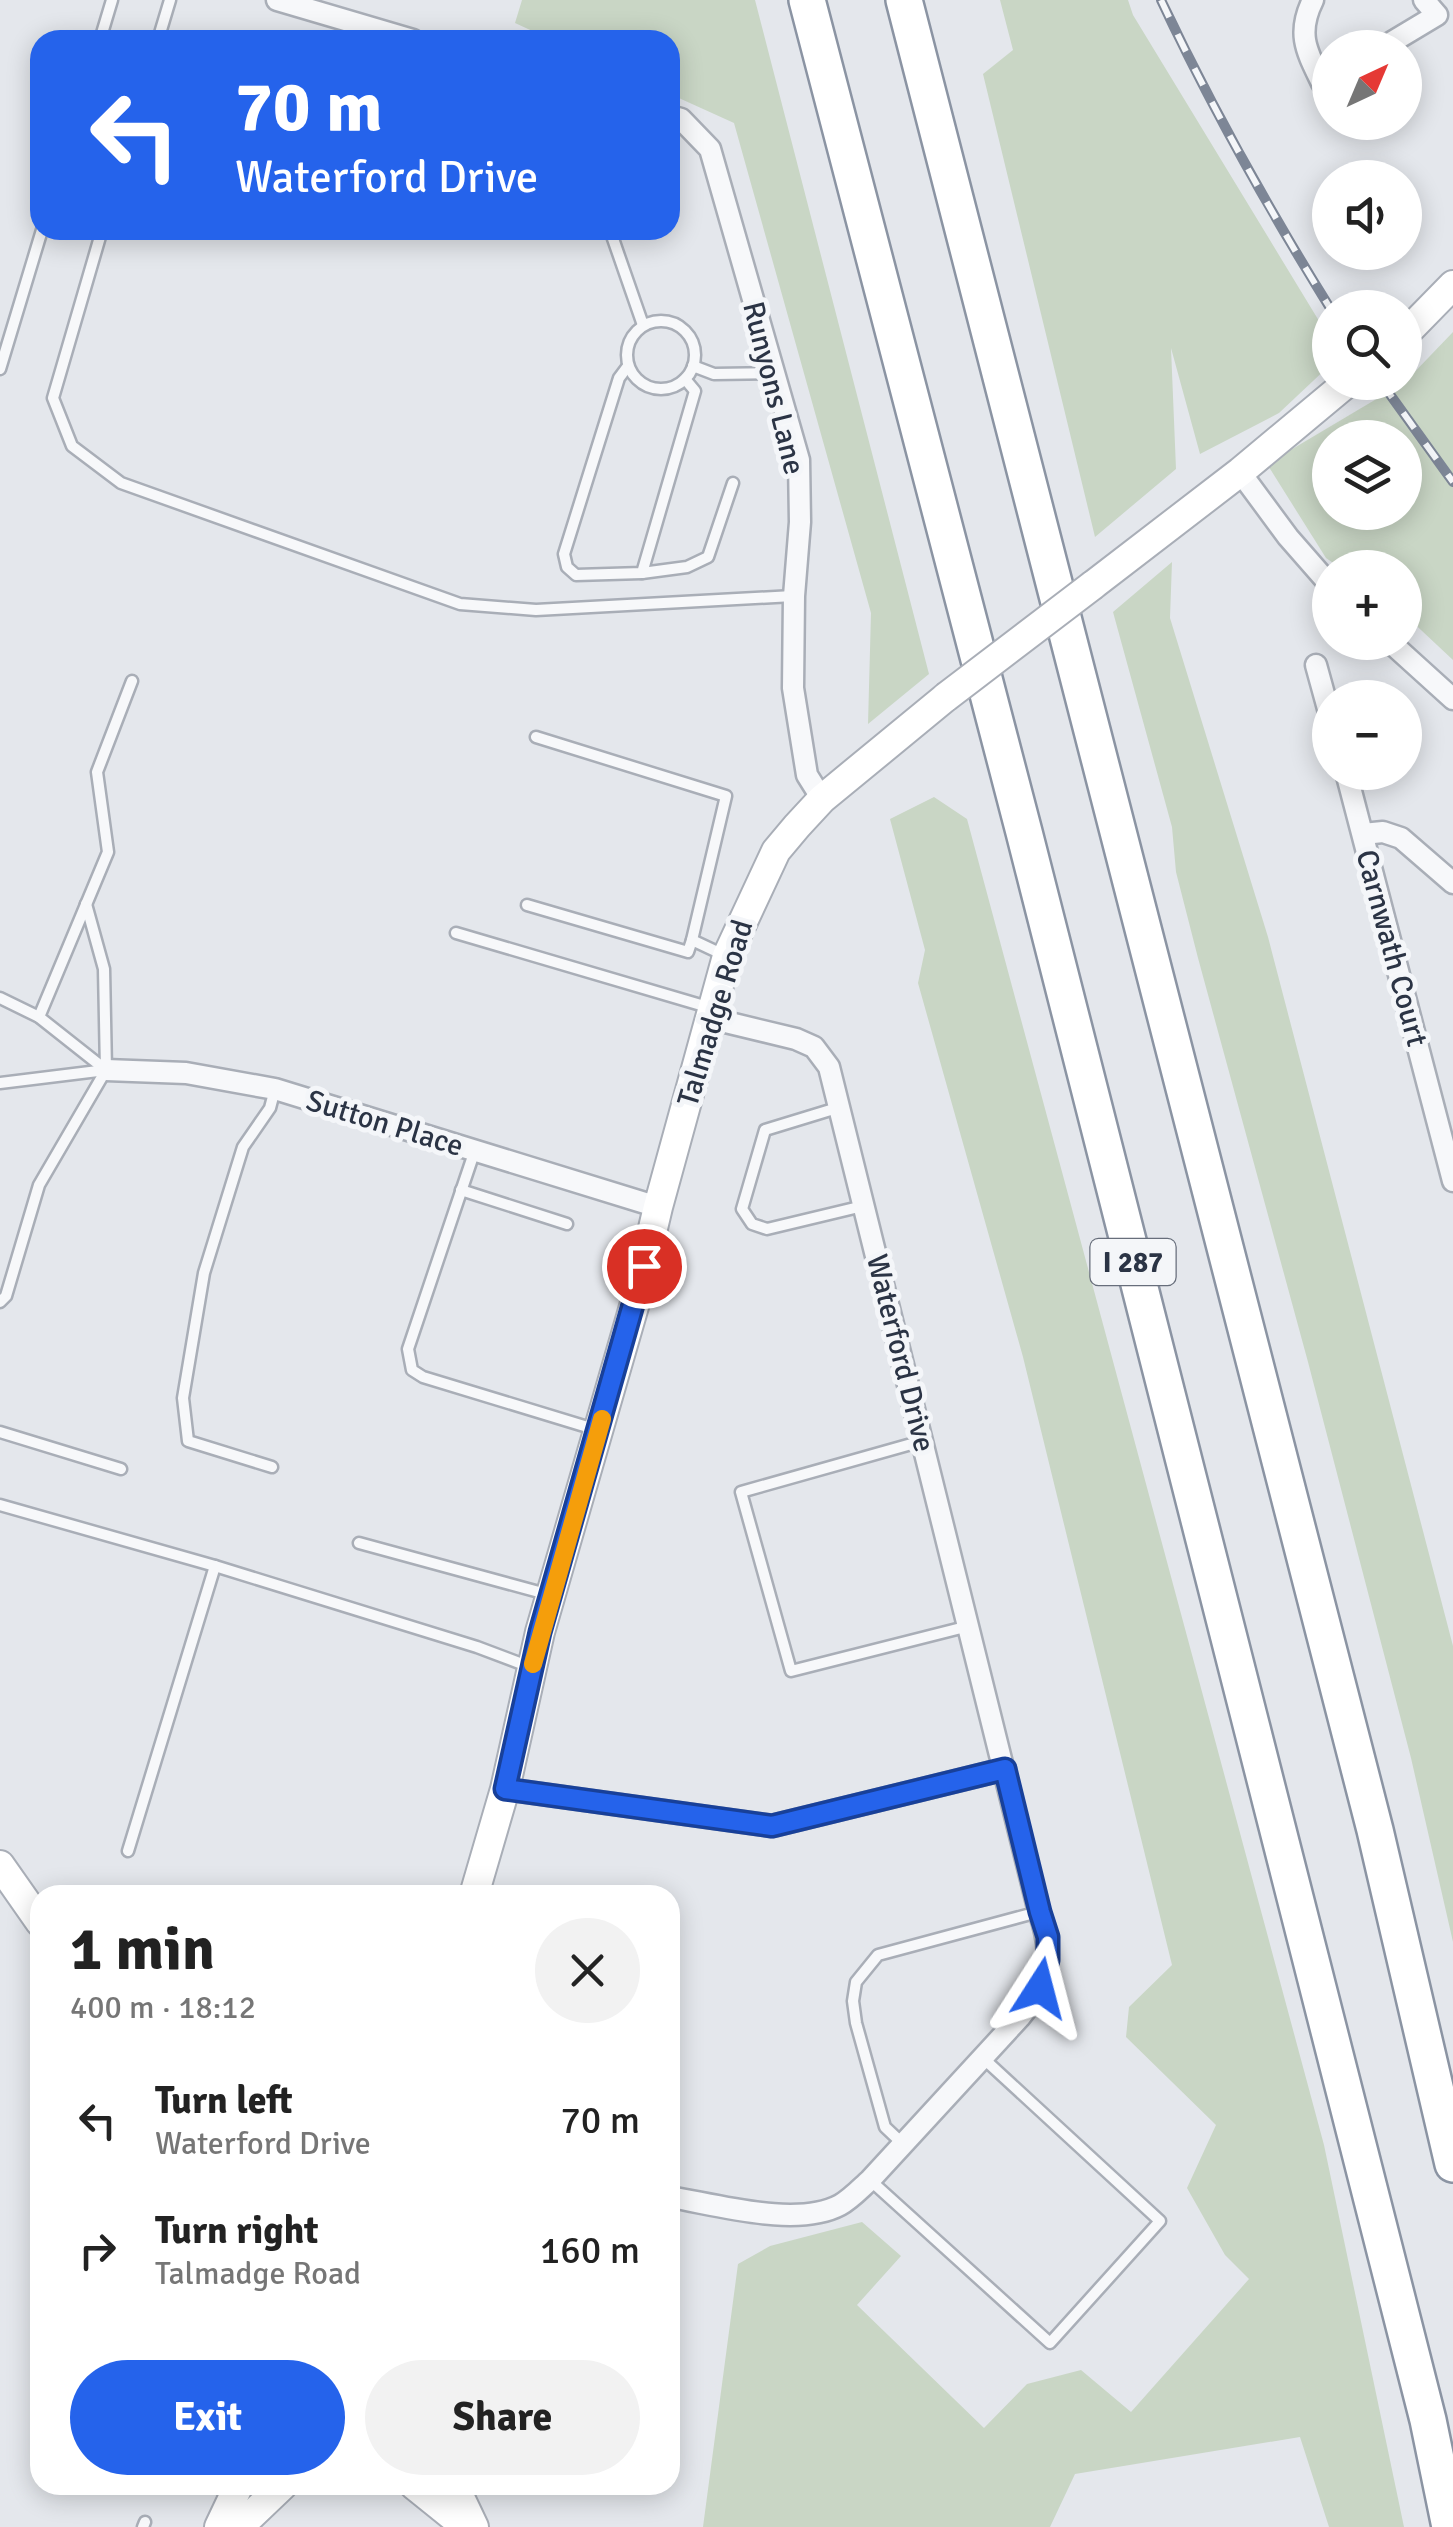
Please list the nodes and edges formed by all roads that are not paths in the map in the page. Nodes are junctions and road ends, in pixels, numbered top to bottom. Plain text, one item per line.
1 (112, 0) edge
2 (170, 0) edge
3 (277, 0) edge
4 (807, 0) edge
5 (904, 0) edge
6 (1312, 0) edge
7 (1424, 0) edge
8 (103, 30) edge
9 (161, 30) edge
10 (378, 30) edge
11 (1413, 30) edge
12 (1312, 62) edge
13 (680, 119) edge
14 (39, 240) edge
15 (99, 240) edge
16 (613, 240) edge
17 (1453, 284) edge
18 (1422, 317) edge
19 (643, 325) junction
20 (628, 366) junction
21 (693, 366) junction
22 (0, 369) edge
23 (774, 373) junction
24 (685, 379) junction
25 (1326, 400) edge
26 (1240, 472) junction
27 (733, 482) dead end
28 (1312, 564) edge
29 (642, 573) junction
30 (794, 596) junction
31 (1410, 660) edge
32 (1316, 664) dead end
33 (1320, 680) edge
34 (132, 681) dead end
35 (1453, 699) edge
36 (536, 737) dead end
37 (1351, 790) edge
38 (822, 799) junction
39 (1363, 834) junction
40 (1453, 883) edge
41 (86, 904) junction
42 (527, 905) dead end
43 (456, 934) dead end
44 (692, 940) junction
45 (727, 956) junction
46 (0, 998) edge
47 (710, 1013) junction
48 (39, 1017) junction
49 (106, 1070) junction
50 (0, 1083) edge
51 (275, 1090) junction
52 (838, 1108) junction
53 (475, 1150) junction
54 (1453, 1181) edge
55 (462, 1190) junction
56 (864, 1206) junction
57 (658, 1207) junction
58 (567, 1224) dead end
59 (0, 1302) edge
60 (598, 1430) junction
61 (0, 1432) edge
62 (923, 1441) junction
63 (272, 1467) dead end
64 (121, 1469) dead end
65 (0, 1506) edge
66 (359, 1543) dead end
67 (215, 1566) junction
68 (551, 1596) junction
69 (969, 1626) junction
70 (532, 1668) junction
71 (1005, 1769) junction
72 (505, 1789) junction
73 (128, 1851) dead end
74 (4, 1881) edge
75 (477, 1885) edge
76 (30, 1911) edge
77 (1040, 1912) junction
78 (982, 2058) junction
79 (903, 2144) junction
80 (1453, 2164) edge
81 (870, 2180) junction
82 (680, 2200) edge
83 (226, 2495) edge
84 (273, 2495) edge
85 (428, 2495) edge
86 (450, 2495) edge
87 (458, 2495) edge
88 (219, 2527) edge
89 (239, 2527) edge
90 (471, 2527) edge
91 (1450, 2527) edge

1 - 8 lane
2 - 9 lane
3 - 10 street
4 - 91 highway, I 287
5 - 80 highway
6 - 12 street
7 - 11 street
13 - 23 street, Runyons Lane
14 - 22 lane
15 - 30 lane
16 - 19 lane
17 - 18 street
19 - 20 lane
19 - 21 lane
20 - 24 lane
20 - 29 lane
21 - 23 lane
21 - 24 lane
23 - 30 street, Runyons Lane
24 - 29 lane
25 - 26 street, Talmadge Road
26 - 28 street
26 - 38 street, Talmadge Road, bridge
27 - 29 lane
30 - 38 street, Runyons Lane
31 - 35 street
32 - 33 street
34 - 41 lane
36 - 44 lane
37 - 39 street, Carnwath Court
38 - 45 street, Talmadge Road
39 - 40 street
39 - 54 street, Carnwath Court
41 - 48 lane
41 - 49 lane
42 - 44 lane
43 - 47 lane
44 - 45 lane
45 - 47 street, Talmadge Road
46 - 48 lane
47 - 52 street, Waterford Drive
47 - 57 street, Talmadge Road
48 - 49 lane
49 - 50 lane
49 - 51 street, Sutton Place
49 - 59 lane
51 - 53 street, Sutton Place
51 - 63 lane
52 - 56 street, Waterford Drive
52 - 56 lane
53 - 55 lane
53 - 57 street, Sutton Place
55 - 58 lane
55 - 60 lane
56 - 62 street, Waterford Drive
57 - 60 street, Talmadge Road
60 - 68 street, Talmadge Road
61 - 64 lane
62 - 69 street, Waterford Drive
62 - 69 lane
65 - 67 lane
66 - 68 lane
67 - 70 lane
67 - 73 lane
68 - 70 street, Talmadge Road
69 - 71 street, Waterford Drive
70 - 72 street, Talmadge Road
71 - 72 street
71 - 77 street, Waterford Drive
72 - 75 street, Talmadge Road
74 - 76 street
77 - 78 street, Waterford Drive
77 - 79 lane
78 - 79 street, Waterford Drive
78 - 81 lane
79 - 81 street, Waterford Drive
81 - 82 street, Waterford Drive
83 - 88 street
84 - 89 street
85 - 90 street
86 - 90 street
87 - 90 street

